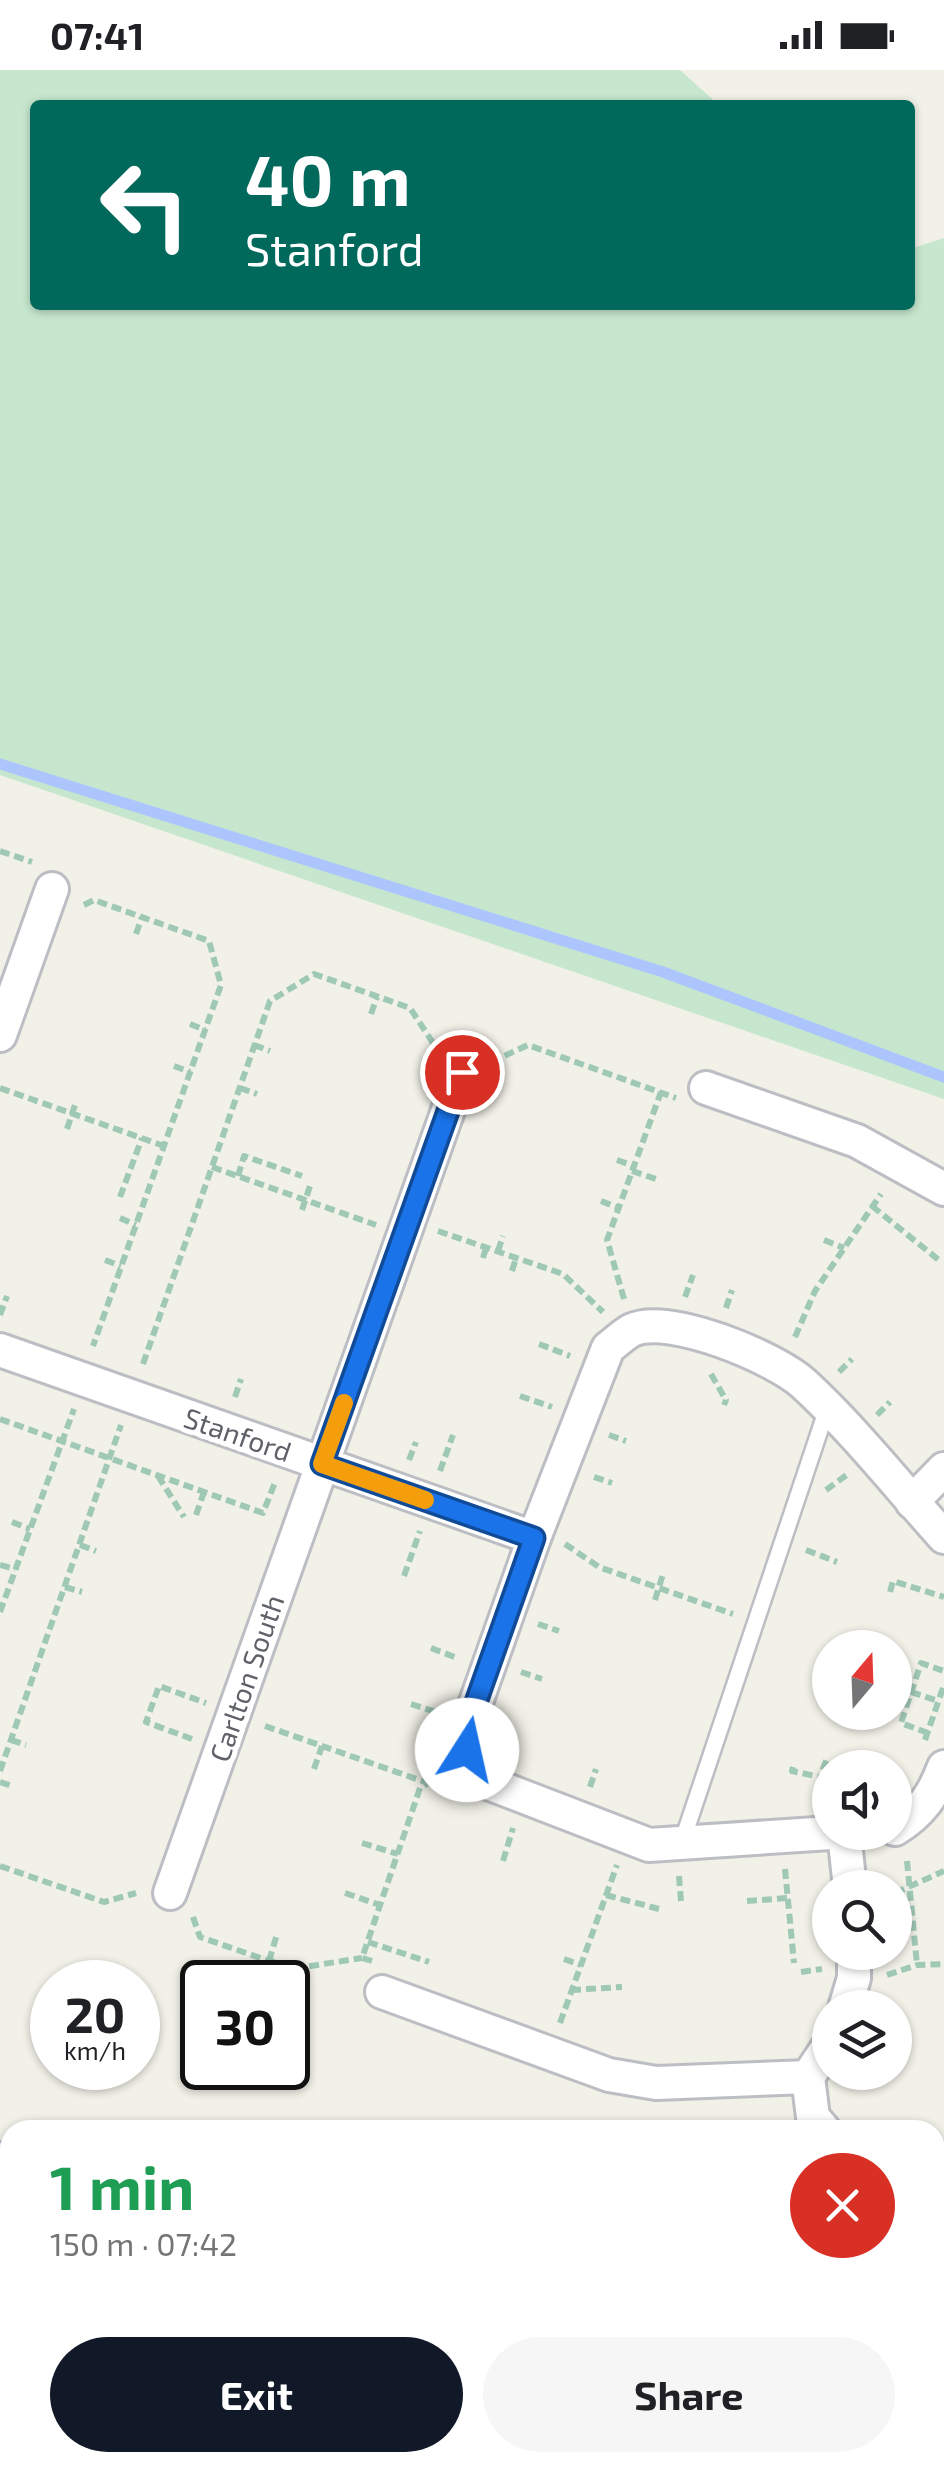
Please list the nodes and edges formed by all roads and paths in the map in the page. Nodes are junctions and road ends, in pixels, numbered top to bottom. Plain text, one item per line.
1 (52, 889) dead end
2 (81, 906) dead end
3 (142, 917) junction
4 (136, 934) dead end
5 (377, 996) junction
6 (371, 1014) dead end
7 (190, 1024) dead end
8 (205, 1030) junction
9 (0, 1035) edge
10 (254, 1045) junction
11 (270, 1052) dead end
12 (462, 1063) junction
13 (174, 1066) dead end
14 (190, 1072) junction
15 (0, 1088) edge
16 (240, 1088) junction
17 (661, 1092) junction
18 (692, 1093) joint
19 (257, 1094) dead end
20 (76, 1102) dead end
21 (72, 1114) junction
22 (67, 1129) dead end
23 (142, 1138) junction
24 (164, 1146) junction
25 (617, 1160) dead end
26 (212, 1167) junction
27 (633, 1169) junction
28 (238, 1176) junction
29 (302, 1176) dead end
30 (656, 1180) dead end
31 (890, 1180) dead end
32 (310, 1186) dead end
33 (944, 1189) edge
34 (120, 1197) dead end
35 (305, 1200) junction
36 (602, 1201) dead end
37 (872, 1206) junction
38 (619, 1208) junction
39 (302, 1210) dead end
40 (120, 1218) dead end
41 (136, 1224) junction
42 (423, 1225) dead end
43 (380, 1227) dead end
44 (503, 1236) dead end
45 (824, 1240) dead end
46 (486, 1248) junction
47 (844, 1248) junction
48 (498, 1252) junction
49 (483, 1258) dead end
50 (516, 1258) junction
51 (105, 1260) dead end
52 (940, 1261) dead end
53 (121, 1266) junction
54 (512, 1271) dead end
55 (693, 1275) dead end
56 (7, 1296) dead end
57 (636, 1298) dead end
58 (688, 1306) dead end
59 (0, 1315) edge
60 (595, 1318) dead end
61 (539, 1344) dead end
62 (802, 1348) dead end
63 (0, 1350) edge
64 (89, 1356) dead end
65 (826, 1368) dead end
66 (564, 1373) dead end
67 (139, 1374) dead end
68 (723, 1374) dead end
69 (558, 1390) dead end
70 (833, 1395) junction
71 (520, 1396) dead end
72 (76, 1403) dead end
73 (724, 1406) dead end
74 (552, 1407) junction
75 (0, 1418) edge
76 (124, 1419) dead end
77 (545, 1425) dead end
78 (453, 1435) dead end
79 (62, 1441) junction
80 (110, 1458) junction
81 (322, 1464) junction
82 (944, 1469) edge
83 (157, 1475) junction
84 (436, 1480) dead end
85 (286, 1484) dead end
86 (204, 1492) junction
87 (912, 1502) junction
88 (196, 1514) dead end
89 (184, 1517) dead end
90 (12, 1522) dead end
91 (403, 1524) dead end
92 (30, 1529) junction
93 (420, 1530) junction
94 (435, 1536) dead end
95 (944, 1538) edge
96 (80, 1545) junction
97 (544, 1547) junction
98 (96, 1551) dead end
99 (0, 1565) edge
100 (15, 1570) junction
101 (664, 1574) dead end
102 (404, 1576) dead end
103 (65, 1586) junction
104 (659, 1588) junction
105 (82, 1592) dead end
106 (890, 1592) dead end
107 (944, 1597) edge
108 (655, 1600) dead end
109 (0, 1612) edge
110 (733, 1614) dead end
111 (532, 1622) dead end
112 (559, 1632) dead end
113 (467, 1645) dead end
114 (431, 1648) dead end
115 (515, 1670) dead end
116 (944, 1671) edge
117 (542, 1679) dead end
118 (912, 1689) edge
119 (912, 1692) edge
120 (938, 1701) dead end
121 (411, 1704) dead end
122 (213, 1706) dead end
123 (262, 1724) dead end
124 (439, 1726) dead end
125 (912, 1727) edge
126 (314, 1731) dead end
127 (928, 1733) dead end
128 (11, 1740) junction
129 (344, 1740) dead end
130 (198, 1741) dead end
131 (310, 1742) junction
132 (26, 1746) dead end
133 (322, 1746) junction
134 (340, 1752) junction
135 (793, 1766) dead end
136 (944, 1767) edge
137 (314, 1768) dead end
138 (0, 1771) edge
139 (812, 1775) edge
140 (0, 1782) edge
141 (429, 1783) junction
142 (450, 1784) dead end
143 (12, 1786) dead end
144 (498, 1821) dead end
145 (912, 1822) edge
146 (514, 1827) junction
147 (531, 1833) dead end
148 (812, 1840) edge
149 (362, 1843) dead end
150 (398, 1854) junction
151 (600, 1858) dead end
152 (503, 1860) dead end
153 (801, 1862) dead end
154 (617, 1864) junction
155 (0, 1866) edge
156 (682, 1867) junction
157 (627, 1868) dead end
158 (944, 1871) edge
159 (66, 1878) dead end
160 (62, 1888) junction
161 (912, 1888) edge
162 (345, 1893) dead end
163 (606, 1894) junction
164 (166, 1897) junction
165 (788, 1898) junction
166 (682, 1901) dead end
167 (748, 1902) dead end
168 (380, 1905) junction
169 (659, 1909) dead end
170 (912, 1911) edge
171 (278, 1934) dead end
172 (368, 1942) junction
173 (362, 1958) junction
174 (564, 1958) dead end
175 (266, 1960) edge
176 (268, 1960) edge
177 (429, 1962) dead end
178 (794, 1963) dead end
179 (581, 1964) junction
180 (944, 1964) edge
181 (917, 1965) junction
182 (310, 1966) edge
183 (379, 1977) joint
184 (882, 1977) dead end
185 (622, 1987) dead end
186 (572, 1990) junction
187 (557, 2031) dead end
188 (812, 2071) edge
189 (808, 2077) junction
190 (816, 2120) edge

1 - 9 street
2 - 3 path
3 - 4 path
3 - 8 path
5 - 6 path
5 - 10 path
5 - 12 path
7 - 8 path
8 - 14 path
10 - 11 path
10 - 16 path
12 - 17 path
12 - 81 street, Carlton South
13 - 14 path
14 - 24 path
15 - 21 path
16 - 19 path
16 - 26 path
17 - 18 path
17 - 27 path
18 - 33 street
20 - 21 path
21 - 22 path
21 - 23 path
23 - 24 path
23 - 34 path
24 - 41 path
25 - 27 path
26 - 28 path
26 - 67 path
27 - 30 path
27 - 38 path
28 - 29 path
28 - 35 path
31 - 37 path
32 - 35 path
35 - 39 path
35 - 43 path
36 - 38 path
37 - 47 path
37 - 52 path
38 - 57 path
40 - 41 path
41 - 53 path
42 - 46 path
44 - 48 path
45 - 47 path
46 - 48 path
46 - 49 path
47 - 62 path
48 - 50 path
50 - 54 path
50 - 60 path
51 - 53 path
53 - 64 path
55 - 58 path
56 - 59 path
61 - 66 path
63 - 81 street, Stanford
65 - 70 path
68 - 73 path
69 - 74 path
70 - 87 street
70 - 97 street
70 - 156 lane
71 - 74 path
72 - 79 path
74 - 77 path
75 - 79 path
76 - 80 path
78 - 84 path
79 - 80 path
79 - 92 path
80 - 83 path
80 - 96 path
81 - 97 street, Stanford
81 - 164 street, Carlton South
82 - 87 street
83 - 86 path
83 - 89 path
85 - 86 path
86 - 88 path
87 - 95 street
90 - 92 path
91 - 93 path
92 - 100 path
93 - 94 path
93 - 102 path
96 - 98 path
96 - 103 path
97 - 104 path
97 - 156 street
99 - 100 path
100 - 109 path
101 - 104 path
103 - 105 path
103 - 128 path
104 - 108 path
104 - 110 path
106 - 107 path
111 - 112 path
113 - 114 path
115 - 117 path
116 - 118 path
119 - 120 path
121 - 124 path
122 - 130 path
123 - 131 path
125 - 127 path
126 - 131 path
128 - 132 path
128 - 138 path
129 - 134 path
131 - 133 path
133 - 134 path
133 - 137 path
134 - 141 path
135 - 139 path
136 - 145 street
140 - 143 path
141 - 142 path
141 - 150 path
144 - 146 path
146 - 147 path
146 - 152 path
148 - 156 street
149 - 150 path
150 - 168 path
151 - 154 path
153 - 165 path
154 - 157 path
154 - 163 path
155 - 160 path
156 - 166 path
158 - 161 path
159 - 160 path
160 - 164 path
162 - 168 path
163 - 169 path
163 - 179 path
164 - 175 path
165 - 167 path
165 - 178 path
168 - 172 path
170 - 181 path
171 - 176 path
172 - 173 path
172 - 177 path
173 - 182 path
173 - 183 path
174 - 179 path
179 - 186 path
180 - 181 path
181 - 184 path
183 - 189 street
185 - 186 path
186 - 187 path
188 - 189 street
189 - 190 street

